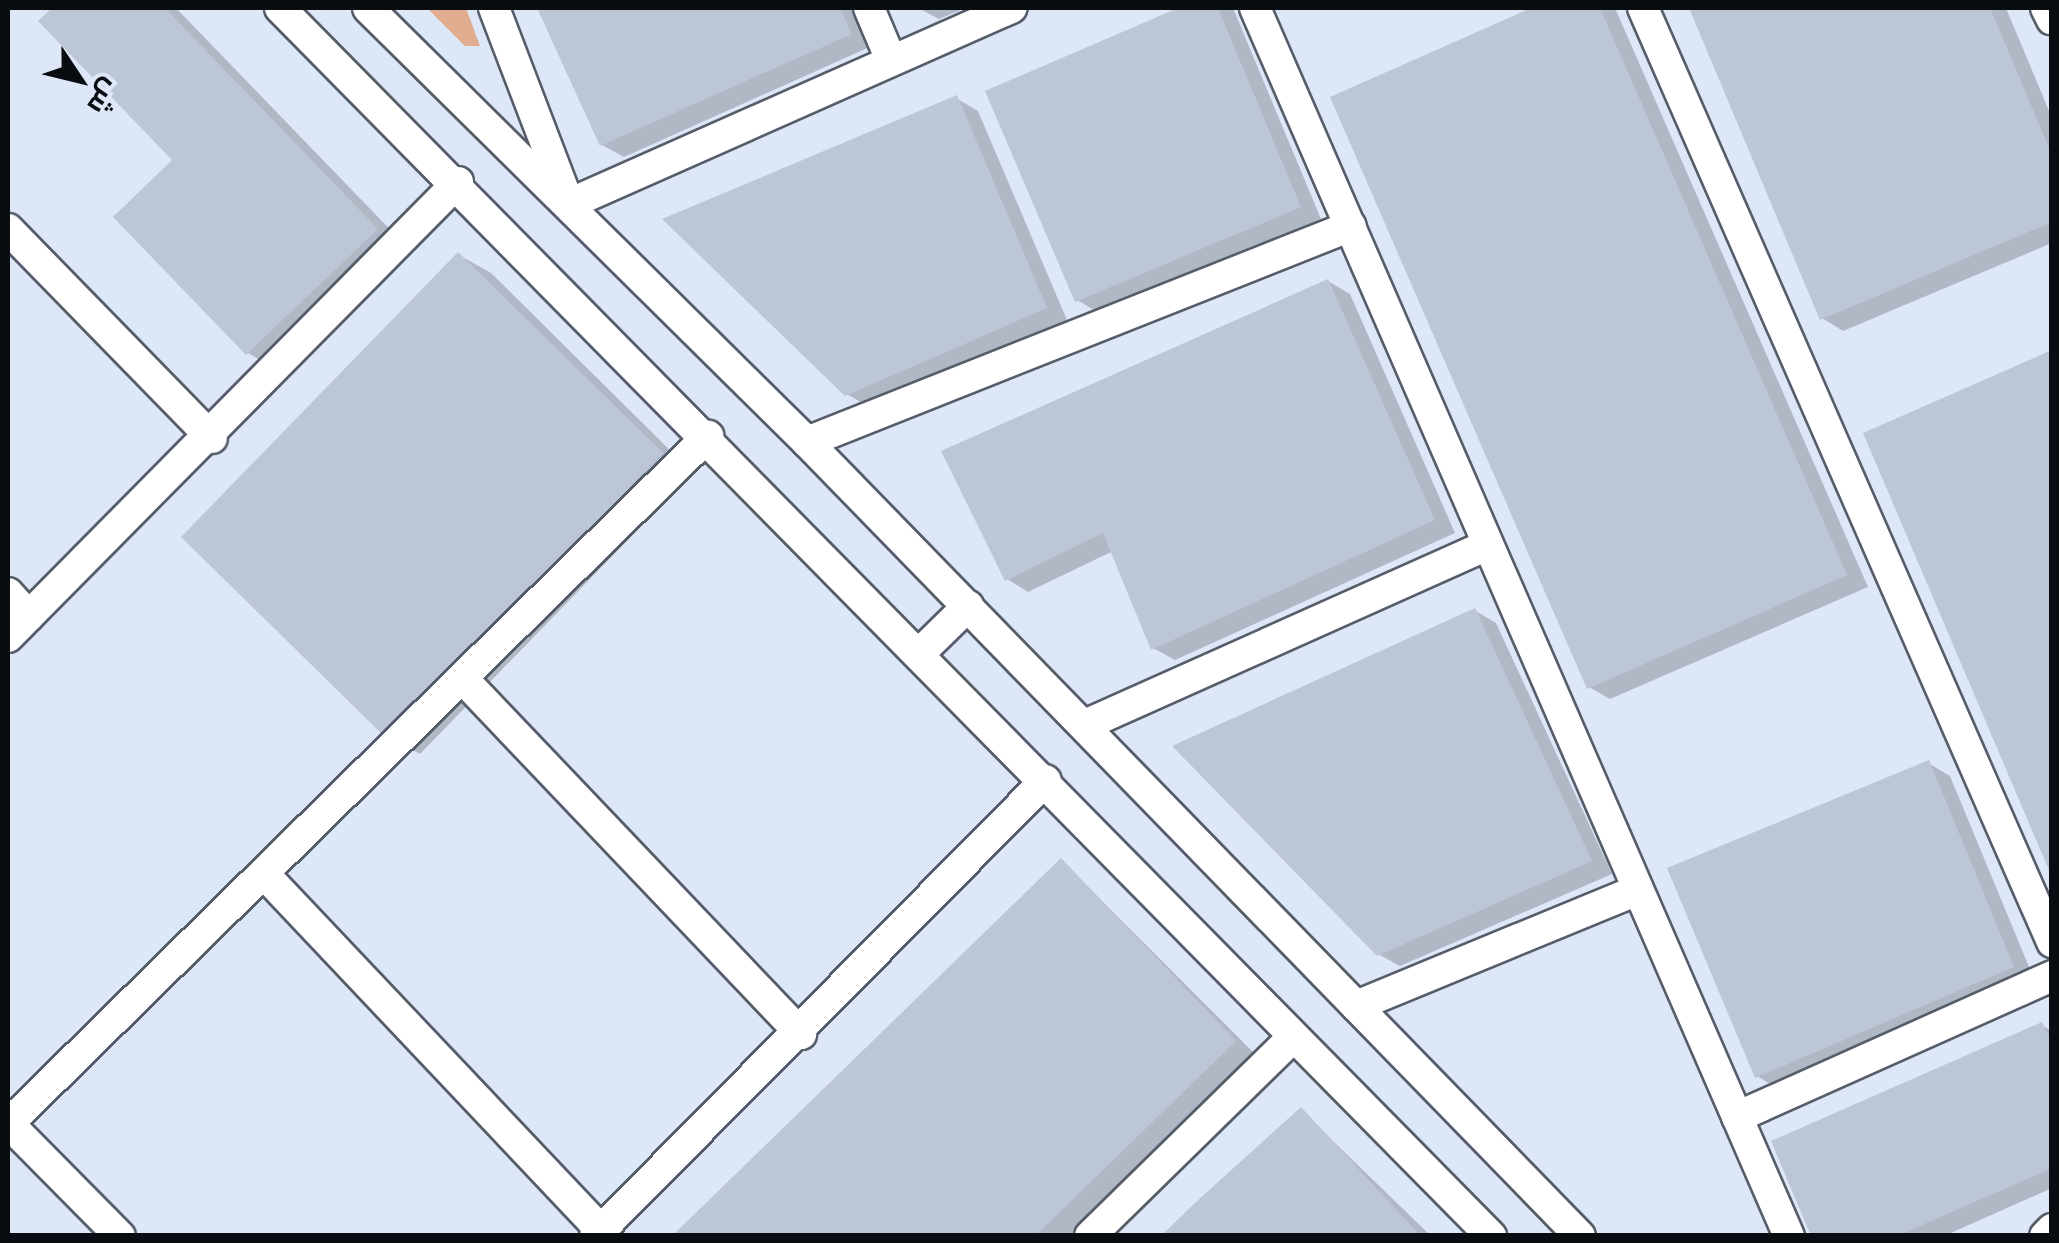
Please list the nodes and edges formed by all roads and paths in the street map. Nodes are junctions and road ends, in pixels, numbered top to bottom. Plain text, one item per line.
1 (280, 8) edge
2 (368, 8) edge
3 (494, 8) edge
4 (869, 8) edge
5 (1011, 8) edge
6 (1255, 8) edge
7 (1643, 8) edge
8 (2046, 8) edge
9 (2052, 20) edge
10 (891, 60) junction
11 (458, 182) junction
12 (569, 204) junction
13 (1351, 226) junction
14 (8, 230) edge
15 (708, 436) junction
16 (212, 438) junction
17 (807, 442) junction
18 (1487, 545) junction
19 (8, 593) edge
20 (968, 606) junction
21 (18, 626) edge
22 (921, 652) junction
23 (464, 680) junction
24 (1084, 725) junction
25 (1046, 780) junction
26 (266, 876) junction
27 (1638, 890) junction
28 (2052, 942) edge
29 (2052, 976) edge
30 (1356, 1006) junction
31 (801, 1034) junction
32 (1292, 1037) junction
33 (1737, 1117) junction
34 (8, 1124) edge
35 (2052, 1229) edge
36 (598, 1232) edge
37 (120, 1236) edge
38 (1090, 1236) edge
39 (1491, 1236) edge
40 (1580, 1236) edge
41 (1789, 1236) edge
42 (2045, 1236) edge

1 - 11 street
2 - 12 street
3 - 12 street
4 - 10 street
5 - 10 street
6 - 13 street
7 - 28 street
8 - 9 street
10 - 12 street
11 - 15 street
11 - 16 street
12 - 17 street
13 - 17 street
13 - 18 street
14 - 16 street
15 - 22 street
15 - 23 street
16 - 21 street
17 - 20 street
18 - 24 street
18 - 27 street
19 - 21 street
20 - 22 street
20 - 24 street
22 - 25 street
23 - 26 street
23 - 31 street
24 - 30 street
25 - 31 street
25 - 32 street
26 - 34 street
26 - 36 street
27 - 30 street
27 - 33 street
29 - 33 street
30 - 40 street
31 - 36 street
32 - 38 street
32 - 39 street
33 - 41 street
34 - 37 street
35 - 42 street

